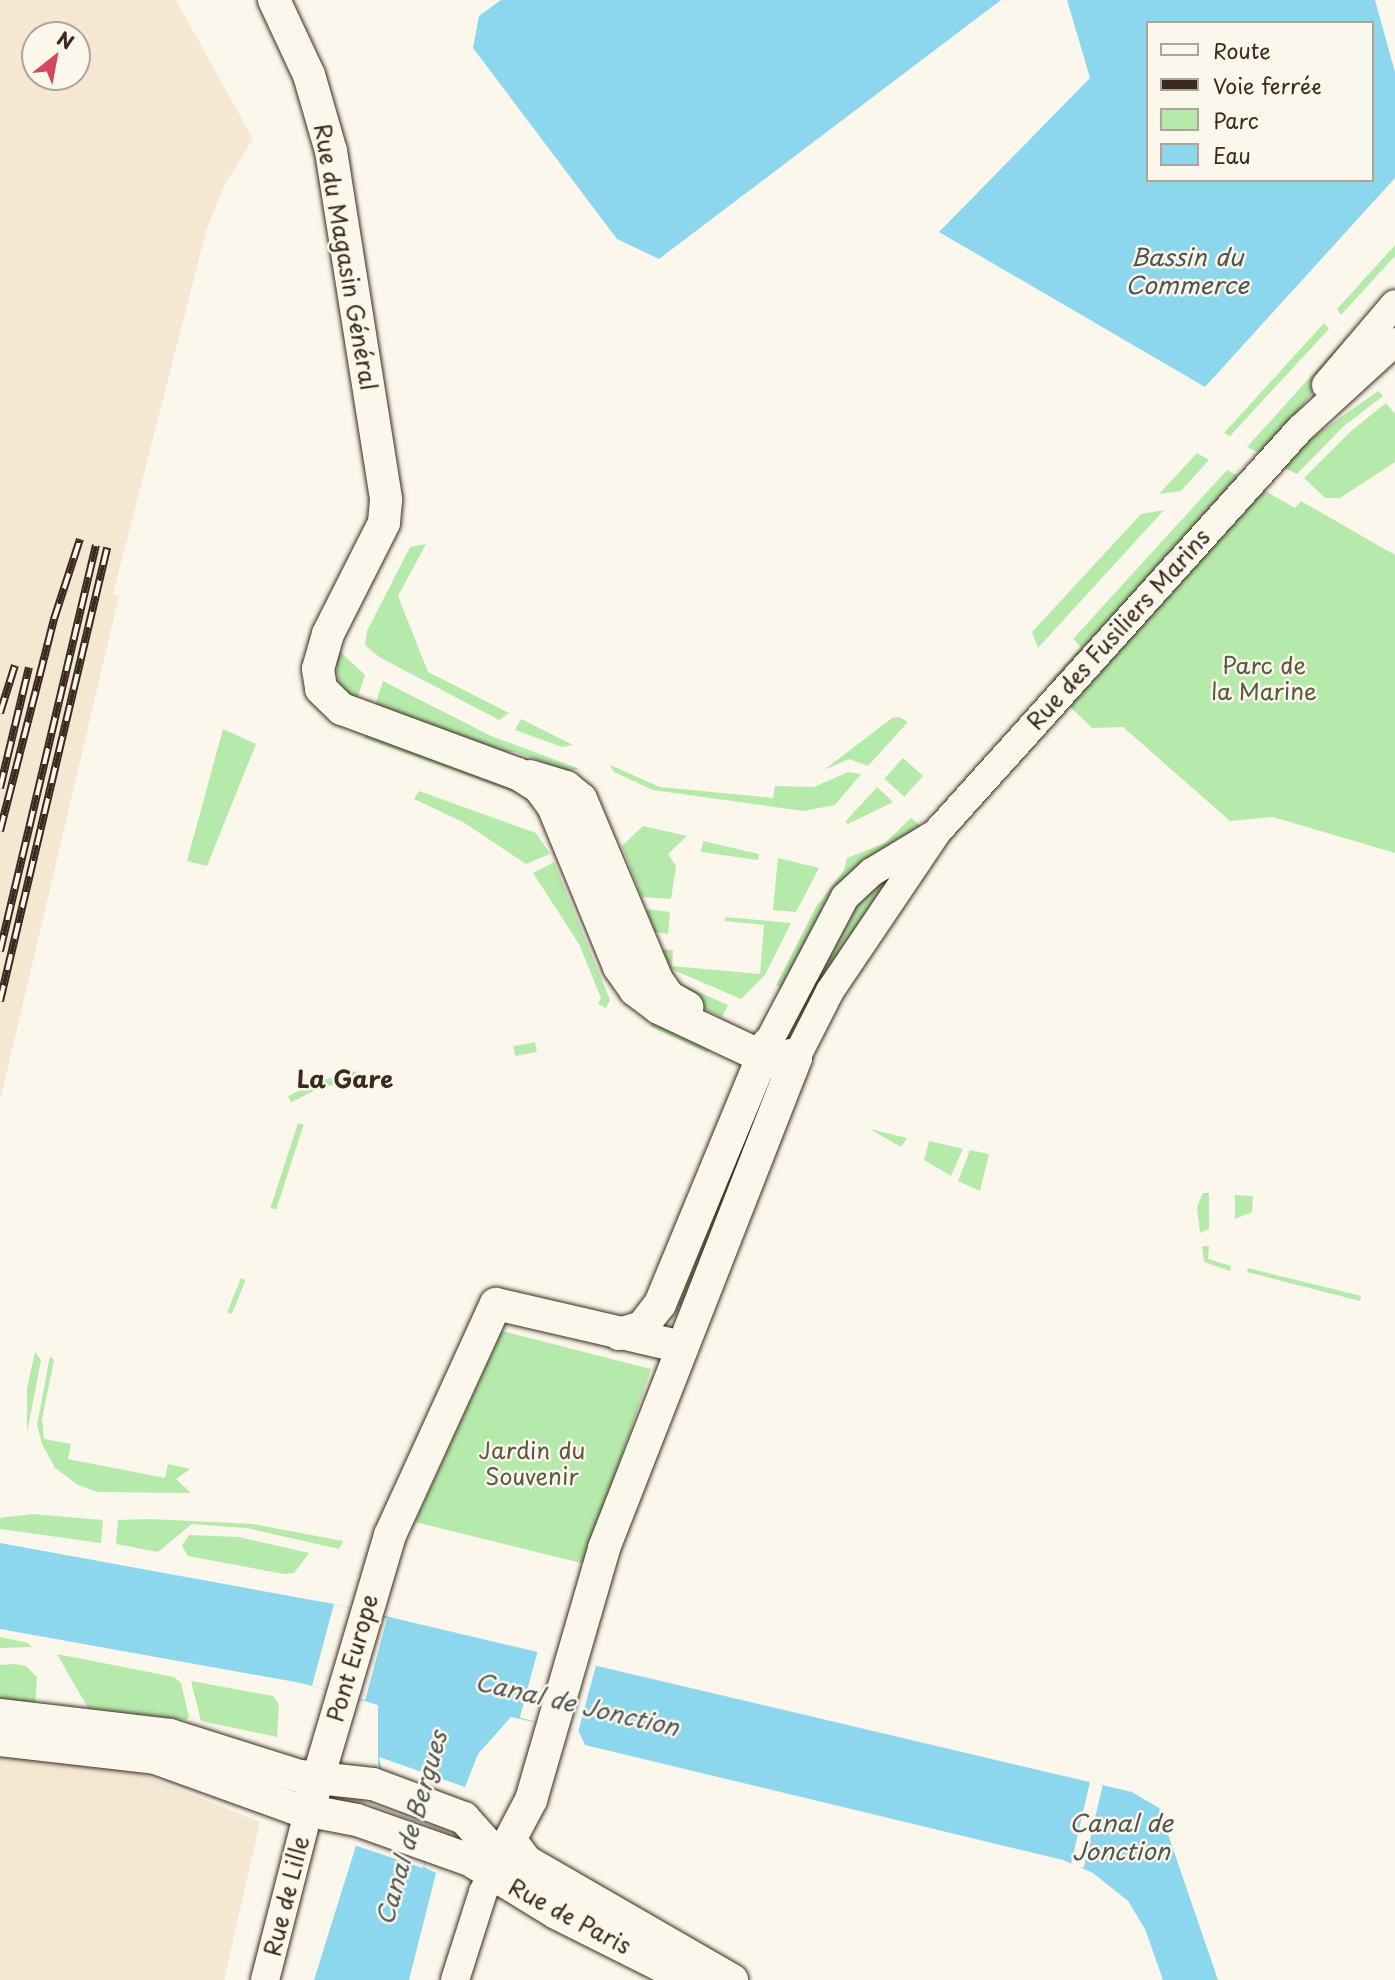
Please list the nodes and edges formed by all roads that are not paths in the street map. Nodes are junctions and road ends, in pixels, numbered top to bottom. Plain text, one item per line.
1 (274, 0) edge
2 (1395, 304) edge
3 (1395, 342) edge
4 (1300, 429) junction
5 (518, 774) junction
6 (938, 831) junction
7 (765, 1049) junction
8 (794, 1064) junction
9 (665, 1293) junction
10 (619, 1334) junction
11 (682, 1347) junction
12 (0, 1715) edge
13 (0, 1740) edge
14 (316, 1780) junction
15 (308, 1812) junction
16 (501, 1858) junction
17 (265, 1980) edge
18 (455, 1980) edge
19 (690, 1980) edge
20 (732, 1980) edge

1 - 5 main road, Rue du Magasin Général
2 - 4 street, Rue des Fusiliers Marins
3 - 4 street, Rue des Fusiliers Marins
4 - 6 street, Rue des Fusiliers Marins
5 - 7 main road
5 - 7 main road
6 - 7 street, Rue des Fusiliers Marins
6 - 8 street, Rue des Fusiliers Marins
7 - 8 main road
7 - 9 main road
8 - 11 main road
9 - 10 main road
9 - 11 main road
10 - 11 main road
10 - 14 main road, Pont Europe
11 - 16 main road
12 - 14 main road
13 - 15 main road, Rue de Paris
14 - 15 main road, Pont Europe
14 - 16 main road, Rue de Paris
15 - 16 main road, Rue de Paris
15 - 17 street, Rue de Lille
16 - 18 street
16 - 19 main road, Rue de Paris
16 - 20 main road, Rue de Paris

